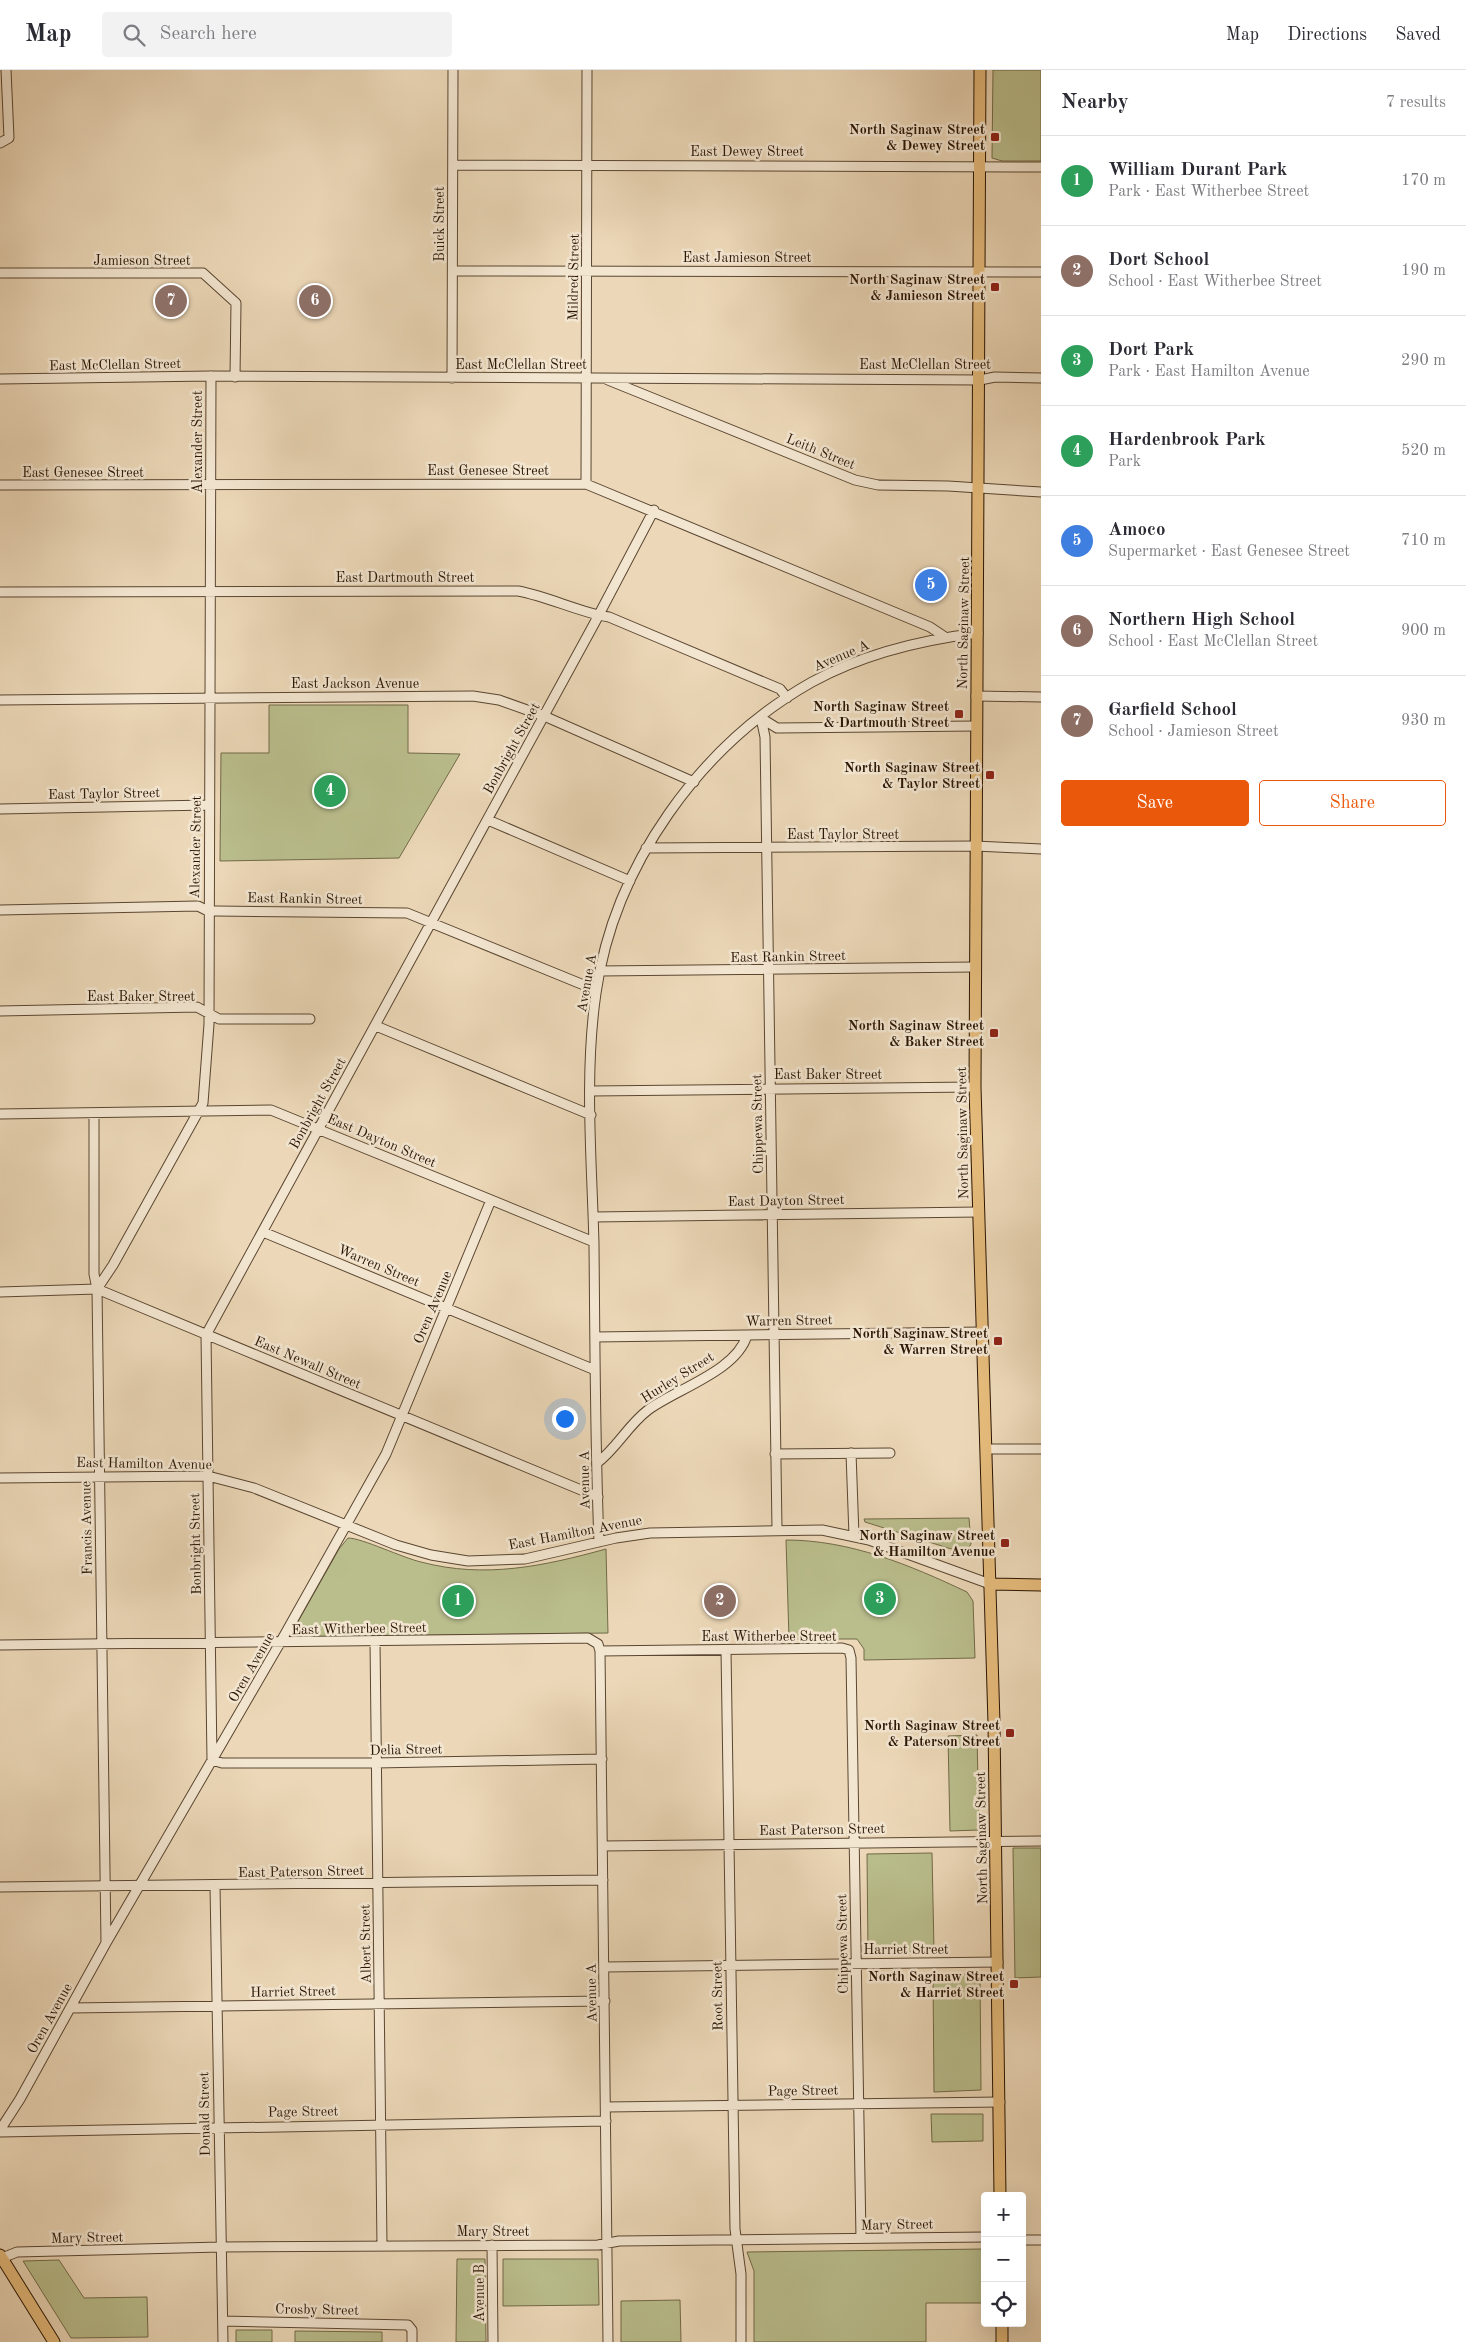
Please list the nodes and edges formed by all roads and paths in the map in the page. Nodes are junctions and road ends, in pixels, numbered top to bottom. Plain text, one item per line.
1 (6, 70) edge
2 (453, 70) edge
3 (587, 70) edge
4 (980, 70) edge
5 (0, 143) edge
6 (587, 164) junction
7 (453, 165) junction
8 (981, 167) junction
9 (1041, 167) edge
10 (587, 271) junction
11 (452, 272) junction
12 (980, 272) junction
13 (1041, 272) edge
14 (0, 273) edge
15 (211, 376) junction
16 (236, 377) junction
17 (452, 378) junction
18 (604, 378) junction
19 (1041, 378) edge
20 (0, 379) edge
21 (585, 379) junction
22 (980, 380) junction
23 (211, 484) junction
24 (586, 484) junction
25 (0, 485) edge
26 (979, 489) junction
27 (1041, 492) edge
28 (654, 510) junction
29 (211, 591) junction
30 (0, 592) edge
31 (598, 616) junction
32 (978, 633) junction
33 (944, 637) junction
34 (976, 696) junction
35 (1041, 697) edge
36 (210, 698) junction
37 (787, 698) junction
38 (0, 700) edge
39 (544, 716) junction
40 (761, 718) junction
41 (976, 726) junction
42 (694, 782) junction
43 (210, 805) junction
44 (0, 809) edge
45 (488, 820) junction
46 (975, 846) junction
47 (646, 848) junction
48 (767, 848) junction
49 (1041, 849) edge
50 (630, 881) junction
51 (0, 910) edge
52 (208, 911) junction
53 (432, 922) junction
54 (975, 966) junction
55 (769, 970) junction
56 (600, 971) junction
57 (596, 990) junction
58 (0, 1011) edge
59 (209, 1013) junction
60 (310, 1019) dead end
61 (376, 1026) junction
62 (975, 1087) junction
63 (770, 1088) junction
64 (591, 1091) junction
65 (199, 1111) junction
66 (94, 1112) junction
67 (0, 1114) edge
68 (590, 1115) junction
69 (318, 1129) junction
70 (491, 1200) junction
71 (979, 1212) junction
72 (772, 1214) junction
73 (593, 1217) junction
74 (263, 1232) junction
75 (594, 1242) junction
76 (97, 1290) junction
77 (0, 1292) edge
78 (446, 1308) junction
79 (983, 1332) junction
80 (747, 1334) junction
81 (773, 1334) junction
82 (206, 1335) junction
83 (595, 1336) junction
84 (595, 1370) junction
85 (401, 1416) junction
86 (986, 1448) junction
87 (1041, 1449) edge
88 (851, 1453) junction
89 (890, 1453) dead end
90 (775, 1454) junction
91 (597, 1463) junction
92 (99, 1476) junction
93 (208, 1476) junction
94 (0, 1478) edge
95 (598, 1497) junction
96 (346, 1524) junction
97 (777, 1529) junction
98 (854, 1536) junction
99 (599, 1542) junction
100 (990, 1584) junction
101 (1041, 1585) edge
102 (375, 1641) junction
103 (210, 1643) junction
104 (101, 1644) junction
105 (280, 1644) junction
106 (0, 1645) edge
107 (599, 1647) junction
108 (726, 1650) junction
109 (849, 1650) joint
110 (602, 1759) junction
111 (212, 1760) junction
112 (375, 1763) junction
113 (1041, 1841) edge
114 (854, 1842) junction
115 (996, 1842) junction
116 (728, 1844) junction
117 (603, 1846) junction
118 (603, 1880) junction
119 (377, 1884) junction
120 (105, 1885) junction
121 (141, 1885) junction
122 (215, 1886) junction
123 (0, 1887) edge
124 (106, 1943) junction
125 (998, 1962) junction
126 (857, 1963) junction
127 (730, 1965) junction
128 (605, 1967) junction
129 (605, 2001) junction
130 (379, 2004) junction
131 (216, 2006) junction
132 (71, 2008) junction
133 (858, 2102) junction
134 (1000, 2102) junction
135 (732, 2105) junction
136 (606, 2107) junction
137 (606, 2121) junction
138 (380, 2124) junction
139 (218, 2127) junction
140 (0, 2131) edge
141 (1000, 2192) edge
142 (981, 2237) edge
143 (861, 2238) junction
144 (735, 2239) junction
145 (1026, 2240) edge
146 (1041, 2240) edge
147 (608, 2243) junction
148 (492, 2245) junction
149 (382, 2246) junction
150 (221, 2247) junction
151 (1, 2257) edge
152 (222, 2321) junction
153 (1002, 2327) edge
154 (54, 2342) edge
155 (223, 2342) edge
156 (412, 2342) edge
157 (493, 2342) edge
158 (608, 2342) edge
159 (742, 2342) edge
160 (1002, 2342) edge

1 - 5 street
2 - 7 street, Buick Street
3 - 6 street, Mildred Street
4 - 8 main road, North Saginaw Street
6 - 7 street, East Dewey Street
6 - 8 street, East Dewey Street
6 - 10 street, Mildred Street
7 - 11 street, Buick Street
8 - 9 street, East Dewey Street
8 - 12 main road, North Saginaw Street
10 - 11 street, East Jamieson Street
10 - 12 street, East Jamieson Street
10 - 21 street, Mildred Street
11 - 17 street, Buick Street
12 - 13 street, East Jamieson Street
12 - 22 main road, North Saginaw Street
14 - 16 street, Jamieson Street
15 - 16 street, East McClellan Street
15 - 20 street, East McClellan Street
15 - 23 street, Alexander Street
16 - 17 street, East McClellan Street
17 - 21 street, East McClellan Street
18 - 21 street, East McClellan Street
18 - 22 street, East McClellan Street
18 - 26 street, Leith Street
19 - 22 street, East McClellan Street
21 - 24 street, Mildred Street
22 - 26 main road, North Saginaw Street
23 - 24 street, East Genesee Street
23 - 25 street, East Genesee Street
23 - 29 street, Alexander Street
24 - 28 street, East Genesee Street
26 - 27 street, Leith Street
26 - 32 main road, North Saginaw Street
28 - 31 street, Bonbright Street
28 - 33 street, East Genesee Street
29 - 30 street, East Dartmouth Street
29 - 31 street, East Dartmouth Street
29 - 36 street, Alexander Street
31 - 37 street, East Dartmouth Street
31 - 39 street, Bonbright Street
32 - 33 street, Avenue A
32 - 34 main road, North Saginaw Street
33 - 37 street, Avenue A
34 - 35 street
34 - 41 main road, North Saginaw Street
36 - 38 street, East Jackson Avenue
36 - 39 street, East Jackson Avenue
36 - 43 street, Alexander Street
37 - 40 street, Avenue A
39 - 42 street, East Jackson Avenue
39 - 45 street, Bonbright Street
40 - 41 street
40 - 42 street, Avenue A
40 - 48 street, Chippewa Street
41 - 46 main road, North Saginaw Street
42 - 47 street, Avenue A
43 - 44 street, East Taylor Street
43 - 52 street, Alexander Street
45 - 50 street
45 - 53 street, Bonbright Street
46 - 48 street, East Taylor Street
46 - 49 street, East Taylor Street
46 - 54 main road, North Saginaw Street
47 - 48 street, East Taylor Street
47 - 50 street, Avenue A
48 - 55 street, Chippewa Street
50 - 56 street, Avenue A
51 - 52 street, East Rankin Street
52 - 53 street, East Rankin Street
52 - 59 street, Alexander Street
53 - 57 street, East Rankin Street
53 - 61 street, Bonbright Street
54 - 55 street, East Rankin Street
54 - 62 main road, North Saginaw Street
55 - 56 street, East Rankin Street
55 - 63 street, Chippewa Street
56 - 57 street, Avenue A
57 - 64 street, Avenue A
58 - 59 street, East Baker Street
59 - 60 street, East Baker Street
59 - 65 street, Alexander Street
61 - 68 street
61 - 69 street, Bonbright Street
62 - 63 street, East Baker Street
62 - 71 main road, North Saginaw Street
63 - 64 street, East Baker Street
63 - 72 street, Chippewa Street
64 - 68 street, Avenue A
65 - 66 street, East Dayton Street
65 - 69 street, East Dayton Street
65 - 76 street, Alexander Street
66 - 67 street, East Dayton Street
66 - 76 street, Francis Avenue
68 - 73 street, Avenue A
69 - 70 street, East Dayton Street
69 - 74 street, Bonbright Street
70 - 75 street, East Dayton Street
70 - 78 street, Oren Avenue
71 - 72 street, East Dayton Street
71 - 79 main road, North Saginaw Street
72 - 73 street, East Dayton Street
72 - 81 street, Chippewa Street
73 - 75 street, Avenue A
74 - 78 street, Warren Street
74 - 82 street, Bonbright Street
75 - 83 street, Avenue A
76 - 77 street, East Newall Street
76 - 82 street, East Newall Street
76 - 92 street, Francis Avenue
78 - 84 street, Warren Street
78 - 85 street, Oren Avenue
79 - 81 street, Warren Street
79 - 86 main road, North Saginaw Street
80 - 81 street, Warren Street
80 - 83 street, Warren Street
80 - 91 street, Hurley Street
81 - 90 street, Chippewa Street
82 - 85 street, East Newall Street
82 - 93 street, Bonbright Street
83 - 84 street, Avenue A
84 - 91 street, Avenue A
85 - 95 street, East Newall Street
85 - 96 street, Oren Avenue
86 - 87 street
86 - 100 main road, North Saginaw Street
88 - 89 street
88 - 90 street
88 - 98 street
90 - 97 street, Chippewa Street
91 - 95 street, Avenue A
92 - 93 street, East Hamilton Avenue
92 - 94 street, East Hamilton Avenue
92 - 104 street, Francis Avenue
93 - 96 street, East Hamilton Avenue
93 - 103 street, Bonbright Street
95 - 99 street, Avenue A
96 - 99 street, East Hamilton Avenue
96 - 105 street, Oren Avenue
97 - 98 street, East Hamilton Avenue
97 - 99 street, East Hamilton Avenue
98 - 100 street, East Hamilton Avenue
100 - 101 main road, East Hamilton Avenue
100 - 115 main road, North Saginaw Street
102 - 105 street, East Witherbee Street
102 - 107 street, East Witherbee Street
102 - 112 street, Albert Street
103 - 104 street, East Witherbee Street
103 - 105 street, East Witherbee Street
103 - 111 street, Bonbright Street
104 - 106 street, East Witherbee Street
104 - 120 street, Francis Avenue
105 - 111 street, Oren Avenue
107 - 108 street, East Witherbee Street
107 - 110 street, Avenue A
108 - 109 street, East Witherbee Street
108 - 116 street, Root Street
109 - 114 street, Chippewa Street
110 - 112 street, Delia Street
110 - 117 street, Avenue A
111 - 112 street, Delia Street
111 - 121 street, Oren Avenue
112 - 119 street, Albert Street
113 - 115 street, East Paterson Street
114 - 115 street, East Paterson Street
114 - 116 street, East Paterson Street
114 - 126 street, Chippewa Street
115 - 125 main road, North Saginaw Street
116 - 117 street, East Paterson Street
116 - 127 street, Root Street
117 - 118 street, Avenue A
118 - 119 street, East Paterson Street
118 - 128 street, Avenue A
119 - 122 street, East Paterson Street
119 - 130 street, Albert Street
120 - 121 street, East Paterson Street
120 - 123 street, East Paterson Street
120 - 124 street, Francis Avenue
121 - 122 street, East Paterson Street
121 - 124 street, Oren Avenue
122 - 131 street, Donald Street
124 - 132 street, Oren Avenue
125 - 126 street, Harriet Street
125 - 134 main road, North Saginaw Street
126 - 127 street, Harriet Street
126 - 133 street, Chippewa Street
127 - 128 street, Harriet Street
127 - 135 street, Root Street
128 - 129 street, Avenue A
129 - 130 street, Harriet Street
129 - 136 street, Avenue A
130 - 131 street, Harriet Street
130 - 138 street, Albert Street
131 - 132 street, Harriet Street
131 - 139 street, Donald Street
132 - 140 street, Oren Avenue
133 - 134 street, Page Street
133 - 135 street, Page Street
133 - 143 street, Chippewa Street
134 - 141 main road, North Saginaw Street
135 - 136 street, Page Street
135 - 144 street, Root Street
136 - 137 street, Avenue A
137 - 138 street, Page Street
137 - 147 street, Avenue A
138 - 139 street, Page Street
138 - 149 street, Albert Street
139 - 140 street, Page Street
139 - 150 street, Donald Street
142 - 143 street, Mary Street
143 - 144 street, Mary Street
144 - 147 street, Mary Street
144 - 159 street, Root Street
145 - 146 street
147 - 148 street, Mary Street
147 - 158 street, Avenue A
148 - 149 street, Mary Street
148 - 157 street, Avenue B
149 - 150 street, Mary Street
150 - 151 street, Mary Street
150 - 152 street, Donald Street
151 - 154 main road
152 - 155 street, Donald Street
152 - 156 street, Crosby Street
153 - 160 main road

